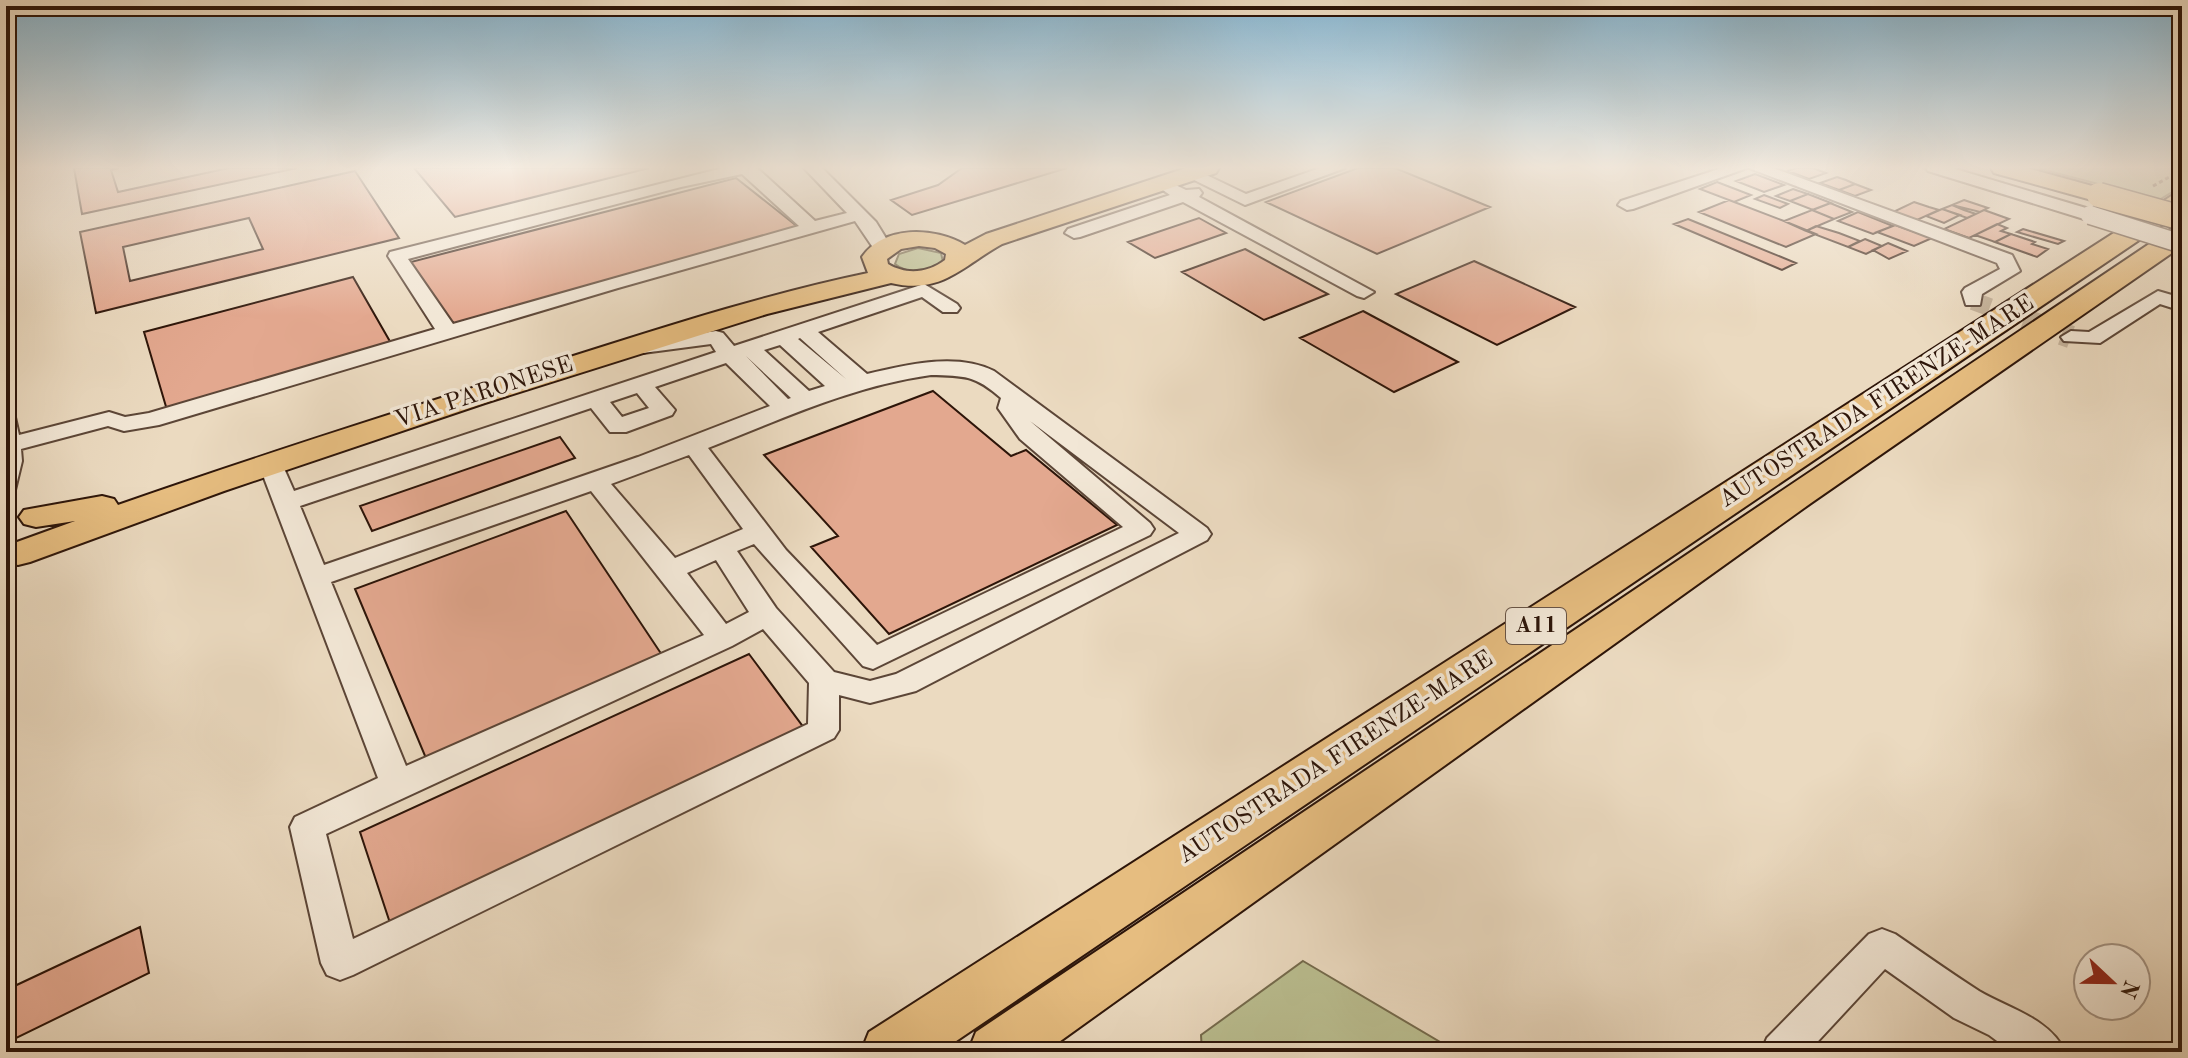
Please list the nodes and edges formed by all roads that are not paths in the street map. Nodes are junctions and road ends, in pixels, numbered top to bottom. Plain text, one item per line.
1 (544, 217) edge
2 (796, 217) edge
3 (861, 217) edge
4 (1042, 217) edge
5 (1058, 217) edge
6 (1109, 217) edge
7 (1253, 217) edge
8 (1892, 217) edge
9 (2131, 217) edge
10 (2156, 217) edge
11 (864, 220) junction
12 (807, 229) junction
13 (1074, 233) dead end
14 (2182, 234) edge
15 (907, 240) junction
16 (2182, 244) edge
17 (950, 249) junction
18 (882, 262) junction
19 (1364, 292) dead end
20 (786, 299) junction
21 (1973, 301) dead end
22 (2182, 305) edge
23 (950, 308) dead end
24 (447, 331) junction
25 (791, 333) junction
26 (2071, 337) tunnel mouth
27 (622, 350) junction
28 (738, 351) junction
29 (640, 383) junction
30 (851, 384) junction
31 (1013, 397) junction
32 (595, 398) junction
33 (795, 404) junction
34 (6, 418) edge
35 (694, 445) junction
36 (270, 462) junction
37 (8, 464) edge
38 (594, 479) junction
39 (174, 495) junction
40 (287, 502) junction
41 (21, 513) edge
42 (761, 531) junction
43 (722, 549) junction
44 (12, 558) edge
45 (670, 570) junction
46 (316, 578) junction
47 (766, 615) junction
48 (722, 639) junction
49 (824, 680) junction
50 (397, 784) junction
51 (890, 1052) edge
52 (997, 1052) edge
53 (1781, 1052) edge
54 (2045, 1052) edge

1 - 24 street
2 - 12 street
3 - 11 street
4 - 17 main road, VIA PARONESE
5 - 17 main road, VIA PARONESE
6 - 13 street
7 - 19 street
8 - 21 street
9 - 16 street, bridge
10 - 51 highway, AUTOSTRADA FIRENZE-MARE / A11
11 - 12 street
11 - 15 street
11 - 18 street
12 - 24 street
14 - 52 highway, AUTOSTRADA FIRENZE-MARE / A11
15 - 17 main road, VIA PARONESE
15 - 18 main road, VIA PARONESE
17 - 18 main road, VIA PARONESE
18 - 20 main road, VIA PARONESE
20 - 25 street
20 - 27 main road, VIA PARONESE
22 - 26 street
23 - 25 street
24 - 37 street
25 - 28 street
25 - 30 street
27 - 28 street
27 - 36 main road, VIA PARONESE
28 - 29 street
28 - 33 street
29 - 32 street
29 - 32 street
30 - 31 street
30 - 33 street
31 - 42 street
31 - 49 street
32 - 40 street
33 - 35 street
34 - 37 street
35 - 38 street
35 - 42 street
36 - 39 main road, VIA PARONESE
36 - 40 street
38 - 45 street
38 - 46 street
39 - 41 main road, VIA PARONESE
39 - 44 main road, VIA PARONESE
40 - 46 street
41 - 44 main road
42 - 43 street
43 - 45 street
43 - 47 street
45 - 48 street
46 - 50 street
47 - 48 street
47 - 49 street
48 - 50 street
49 - 50 street
53 - 54 street

